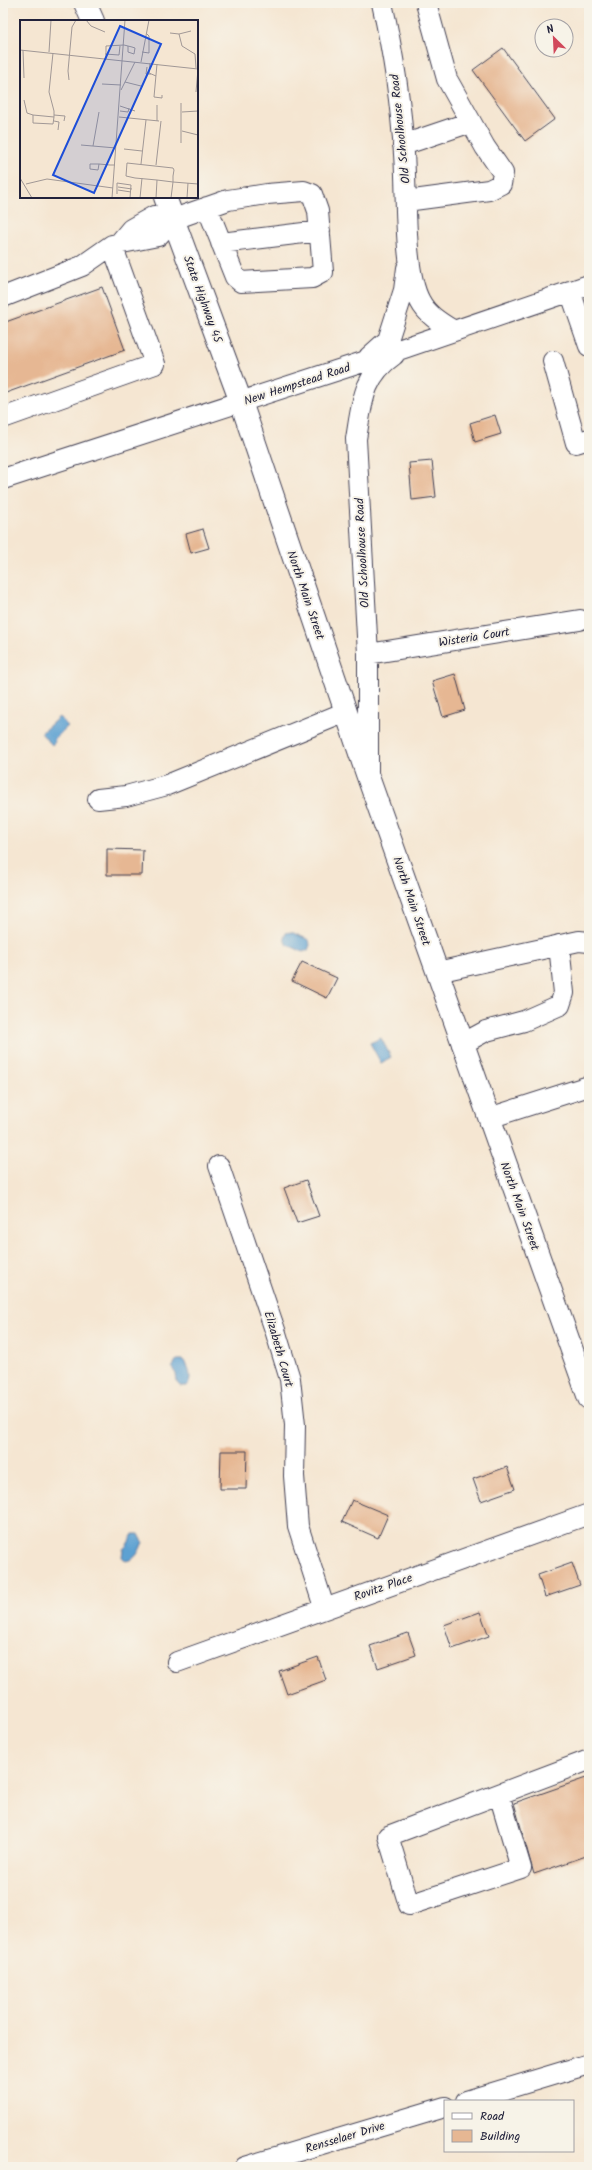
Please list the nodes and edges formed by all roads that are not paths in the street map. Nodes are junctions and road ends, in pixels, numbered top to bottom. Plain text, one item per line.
1 (86, 3) edge
2 (382, 3) edge
3 (426, 3) edge
4 (94, 20) edge
5 (471, 122) junction
6 (403, 145) junction
7 (165, 198) edge
8 (406, 201) junction
9 (207, 207) junction
10 (174, 219) junction
11 (320, 231) junction
12 (117, 243) junction
13 (221, 243) junction
14 (409, 256) junction
15 (589, 284) edge
16 (570, 291) junction
17 (3, 297) edge
18 (454, 331) junction
19 (589, 346) edge
20 (403, 348) junction
21 (553, 361) dead end
22 (363, 362) junction
23 (241, 402) junction
24 (3, 418) edge
25 (589, 439) edge
26 (5, 474) edge
27 (580, 620) dead end
28 (368, 654) junction
29 (346, 712) junction
30 (368, 774) junction
31 (98, 799) dead end
32 (589, 942) edge
33 (559, 945) junction
34 (437, 972) junction
35 (462, 1044) junction
36 (589, 1086) edge
37 (489, 1118) junction
38 (219, 1166) dead end
39 (589, 1398) edge
40 (589, 1514) edge
41 (324, 1607) junction
42 (177, 1662) dead end
43 (589, 1760) edge
44 (499, 1794) junction
45 (589, 2064) edge
46 (469, 2100) edge
47 (444, 2107) edge
48 (245, 2167) edge

1 - 4 main road
2 - 6 street, Old Schoolhouse Road
3 - 5 street
5 - 6 street
5 - 8 street
6 - 8 street, Old Schoolhouse Road
7 - 10 main road, State Highway 45
8 - 14 street, Old Schoolhouse Road
9 - 10 street
9 - 11 street
9 - 13 street
10 - 12 street
10 - 23 main road, State Highway 45
11 - 13 street
11 - 13 street
12 - 17 street
12 - 24 street
14 - 18 street, Old Schoolhouse Road
14 - 22 street, Old Schoolhouse Road
15 - 16 street, New Hempstead Road
16 - 18 street, New Hempstead Road
16 - 19 street
18 - 20 street, New Hempstead Road
20 - 22 street, New Hempstead Road
20 - 28 street, Old Schoolhouse Road
21 - 25 street
22 - 23 street, New Hempstead Road
23 - 26 street, New Hempstead Road
23 - 29 main road, North Main Street
27 - 28 street, Wisteria Court
28 - 30 street, Old Schoolhouse Road
29 - 30 main road, North Main Street
29 - 31 street
30 - 34 main road, North Main Street
32 - 33 street
33 - 34 street
33 - 35 street
34 - 35 main road, North Main Street
35 - 37 main road, North Main Street
36 - 37 street
37 - 39 main road, North Main Street
38 - 41 street, Elizabeth Court
40 - 41 street, Rovitz Place
41 - 42 street, Rovitz Place
43 - 44 street
44 - 44 street
45 - 46 street
47 - 48 street, Rensselaer Drive

